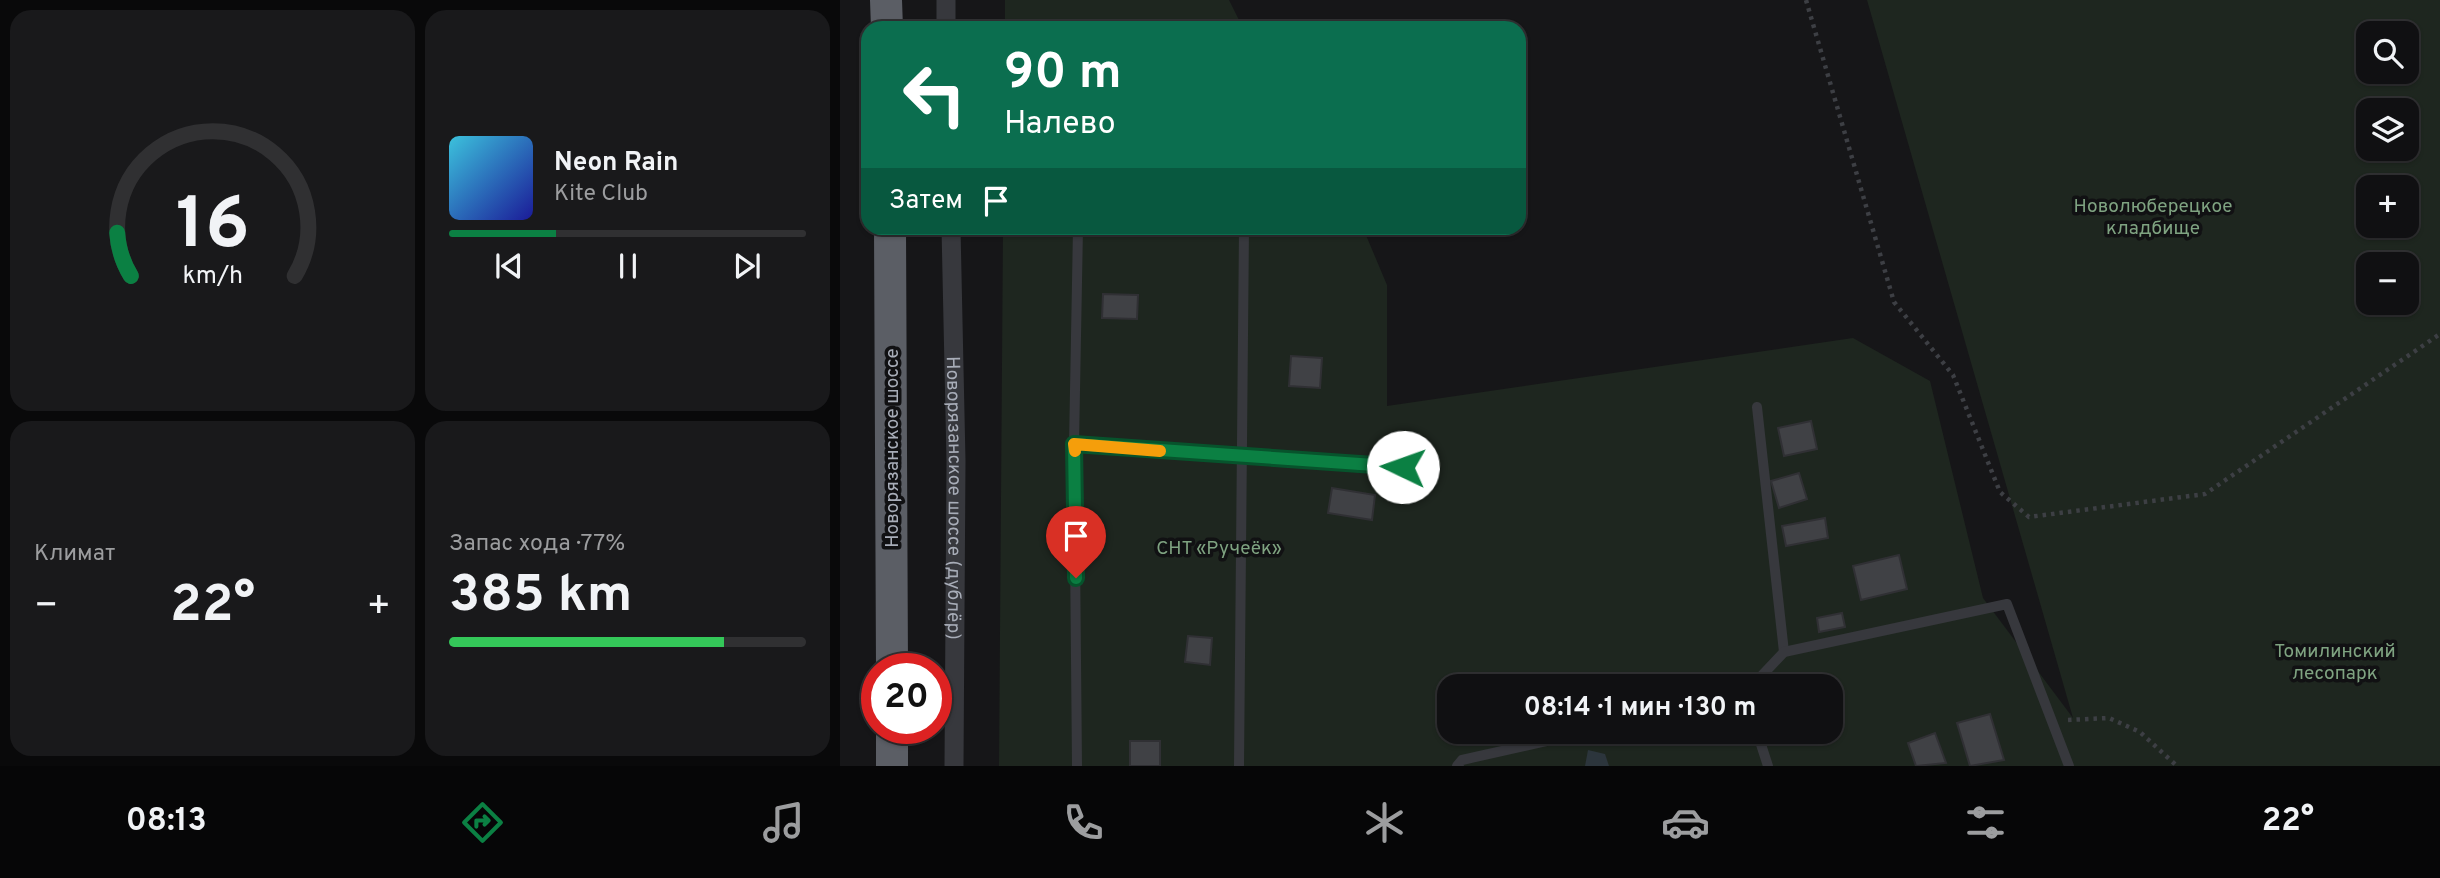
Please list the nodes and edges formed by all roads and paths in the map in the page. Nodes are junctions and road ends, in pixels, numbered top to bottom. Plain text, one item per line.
1 (886, 0) edge
2 (946, 0) edge
3 (1806, 0) edge
4 (887, 21) edge
5 (946, 21) edge
6 (890, 235) edge
7 (951, 235) edge
8 (1078, 235) edge
9 (1244, 235) edge
10 (2440, 334) edge
11 (1757, 407) dead end
12 (1074, 444) junction
13 (1242, 458) junction
14 (1403, 467) dead end
15 (1784, 652) junction
16 (892, 653) edge
17 (1763, 674) edge
18 (2053, 721) junction
19 (892, 744) edge
20 (1533, 744) edge
21 (1762, 744) edge
22 (892, 766) edge
23 (954, 766) edge
24 (1077, 766) edge
25 (1239, 766) edge
26 (1457, 766) edge
27 (1768, 766) edge
28 (2069, 766) edge
29 (2177, 766) edge

1 - 4 highway
2 - 5 street
3 - 10 path
6 - 16 highway, Новорязанское шоссе
7 - 23 street, Новорязанское шоссе (дублёр)
8 - 12 lane
9 - 13 lane
11 - 15 lane
12 - 13 lane
12 - 24 lane
13 - 14 lane
13 - 25 lane
15 - 17 lane
15 - 18 lane
18 - 28 lane
18 - 29 path
19 - 22 highway
20 - 26 lane
21 - 27 lane

